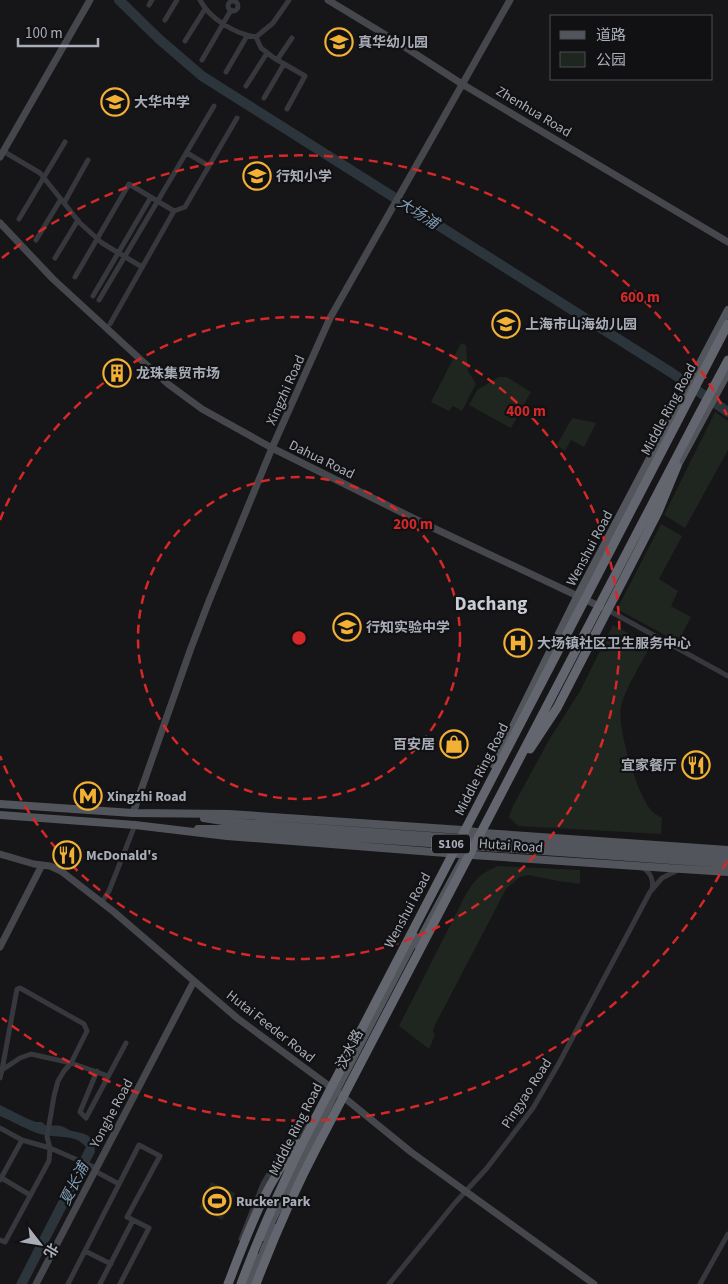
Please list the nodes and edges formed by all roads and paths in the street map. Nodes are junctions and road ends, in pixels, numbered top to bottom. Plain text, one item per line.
1 (90, 0) edge
2 (177, 0) edge
3 (200, 0) edge
4 (289, 0) edge
5 (328, 0) edge
6 (510, 0) edge
7 (236, 1) edge
8 (205, 9) junction
9 (165, 20) dead end
10 (224, 23) junction
11 (247, 36) junction
12 (256, 37) junction
13 (292, 38) dead end
14 (185, 41) dead end
15 (267, 53) junction
16 (202, 60) dead end
17 (277, 60) junction
18 (284, 64) junction
19 (226, 72) dead end
20 (462, 84) junction
21 (246, 86) dead end
22 (264, 98) dead end
23 (214, 106) dead end
24 (287, 109) dead end
25 (237, 118) dead end
26 (65, 142) dead end
27 (186, 153) junction
28 (2, 154) edge
29 (88, 160) dead end
30 (209, 166) junction
31 (44, 178) junction
32 (151, 197) junction
33 (62, 201) junction
34 (157, 201) junction
35 (174, 211) junction
36 (19, 219) dead end
37 (78, 220) junction
38 (0, 223) edge
39 (97, 238) junction
40 (36, 240) dead end
41 (728, 242) edge
42 (118, 253) junction
43 (124, 257) junction
44 (55, 258) dead end
45 (142, 268) junction
46 (74, 278) dead end
47 (93, 296) dead end
48 (99, 300) dead end
49 (728, 310) edge
50 (110, 324) dead end
51 (728, 324) edge
52 (728, 360) edge
53 (728, 372) edge
54 (704, 404) junction
55 (272, 448) junction
56 (578, 595) junction
57 (601, 607) junction
58 (728, 676) edge
59 (520, 764) junction
60 (0, 804) edge
61 (133, 813) junction
62 (175, 813) junction
63 (0, 815) edge
64 (135, 825) junction
65 (173, 829) junction
66 (462, 830) junction
67 (483, 834) junction
68 (728, 850) edge
69 (451, 852) junction
70 (0, 854) edge
71 (465, 854) junction
72 (728, 857) edge
73 (728, 864) edge
74 (42, 865) junction
75 (640, 866) junction
76 (681, 869) junction
77 (728, 872) edge
78 (650, 892) junction
79 (102, 902) junction
80 (425, 920) junction
81 (406, 938) junction
82 (0, 947) edge
83 (385, 978) junction
84 (194, 981) junction
85 (383, 1001) junction
86 (126, 1042) dead end
87 (71, 1063) junction
88 (2, 1070) junction
89 (97, 1071) junction
90 (108, 1076) junction
91 (0, 1078) edge
92 (329, 1086) junction
93 (340, 1095) junction
94 (309, 1125) junction
95 (0, 1128) edge
96 (302, 1139) junction
97 (22, 1140) junction
98 (50, 1148) junction
99 (290, 1162) junction
100 (93, 1168) junction
101 (0, 1178) edge
102 (119, 1184) junction
103 (289, 1185) junction
104 (466, 1192) junction
105 (30, 1195) junction
106 (133, 1220) junction
107 (728, 1234) edge
108 (0, 1240) edge
109 (85, 1251) junction
110 (111, 1264) junction
111 (36, 1284) edge
112 (68, 1284) edge
113 (100, 1284) edge
114 (120, 1284) edge
115 (227, 1284) edge
116 (239, 1284) edge
117 (246, 1284) edge
118 (252, 1284) edge
119 (258, 1284) edge
120 (389, 1284) edge
121 (594, 1284) edge
122 (700, 1284) edge

1 - 28 street
2 - 9 street
3 - 8 street
4 - 12 street
5 - 20 street, Zhenhua Road
6 - 20 street, Xingzhi Road
7 - 10 street
8 - 10 street
8 - 14 street
10 - 11 street
10 - 16 street
11 - 12 street
11 - 19 street
12 - 15 street
13 - 17 street
15 - 17 street
15 - 21 street
17 - 18 street
18 - 22 street
18 - 24 street
20 - 41 street, Zhenhua Road
20 - 55 street, Xingzhi Road
23 - 27 street
25 - 30 street
26 - 31 street
27 - 30 street
27 - 34 street
28 - 31 street
29 - 33 street
30 - 35 street
31 - 33 street
31 - 36 street
32 - 34 street
32 - 39 street
32 - 42 street
33 - 37 street
33 - 40 street
34 - 35 street
34 - 43 street
35 - 45 street
37 - 39 street
37 - 44 street
38 - 55 street, Dahua Road
39 - 42 street
39 - 46 street
42 - 43 street
42 - 47 street
43 - 45 street
43 - 48 street
45 - 50 street
49 - 56 main road, Wenshui Road
51 - 116 highway, Middle Ring Road
52 - 54 highway, Middle Ring Road
53 - 57 main road
54 - 59 highway
54 - 119 highway, Middle Ring Road
55 - 56 street, Dahua Road
55 - 61 street, Xingzhi Road
56 - 57 street, Dahua Road
56 - 66 main road, Wenshui Road
57 - 58 street
57 - 59 main road
59 - 67 main road
60 - 61 main road, Hutai Road / S106
61 - 62 main road, Hutai Road / S106
62 - 66 main road, Hutai Road / S106
62 - 72 main road, Hutai Road / S106
63 - 64 main road, Hutai Road / S106
64 - 65 main road, Hutai Road / S106
64 - 79 street
65 - 69 main road, Hutai Road / S106
65 - 73 main road, Hutai Road / S106
66 - 67 main road, Hutai Road / S106
66 - 69 main road, Wenshui Road
67 - 68 main road, Hutai Road / S106
67 - 71 main road, 汶水路
69 - 71 main road, Hutai Road / S106
69 - 81 main road, Wenshui Road
70 - 74 street, Hutai Feeder Road
71 - 75 main road, Hutai Road / S106
71 - 80 main road, 汶水路
71 - 93 main road
74 - 79 street, Hutai Feeder Road
74 - 82 street
75 - 76 main road, Hutai Road / S106
75 - 78 street
76 - 77 main road, Hutai Road / S106
76 - 78 street, Pingyao Road
78 - 104 street, Pingyao Road
79 - 84 street, Hutai Feeder Road
80 - 81 main road
80 - 85 main road, 汶水路
81 - 83 main road, Wenshui Road
83 - 85 main road
83 - 92 main road, Wenshui Road
84 - 92 street, Hutai Feeder Road
84 - 100 street, Yonghe Road
85 - 93 main road, 汶水路
86 - 90 street
87 - 88 street
87 - 88 street
87 - 89 street
87 - 98 street
88 - 91 street
89 - 90 street
89 - 90 street
92 - 93 street, Hutai Feeder Road
92 - 94 main road, Wenshui Road
93 - 103 main road, 汶水路
93 - 104 street, Hutai Feeder Road
93 - 118 main road, 汶水路
93 - 119 main road
94 - 96 main road, Wenshui Road
94 - 115 street
95 - 97 street
96 - 99 main road, Wenshui Road
96 - 115 highway
97 - 98 street
97 - 101 street
98 - 100 street
98 - 105 street
99 - 103 main road
99 - 116 main road, Wenshui Road
100 - 102 street
100 - 111 street, Yonghe Road
101 - 105 street
102 - 106 street
102 - 109 street
103 - 117 main road, 汶水路
104 - 120 street, Pingyao Road
104 - 121 street, Hutai Feeder Road
105 - 108 street
106 - 110 street
106 - 114 street
107 - 122 street
109 - 110 street
109 - 112 street
110 - 113 street

